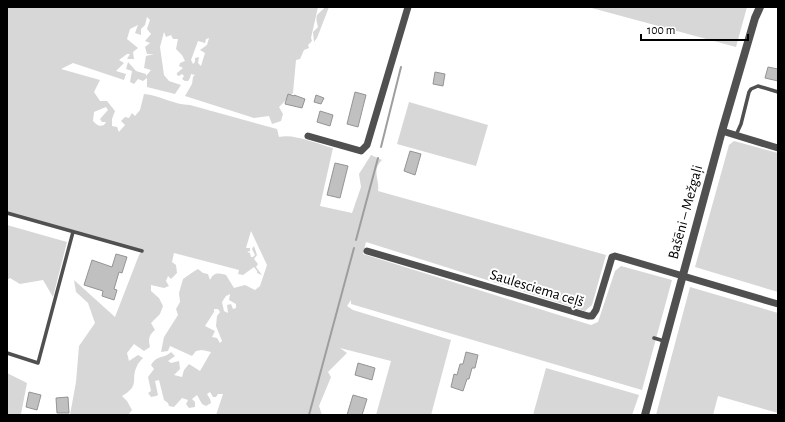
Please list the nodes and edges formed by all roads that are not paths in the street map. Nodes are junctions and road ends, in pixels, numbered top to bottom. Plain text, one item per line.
1 (408, 7) edge
2 (755, 7) edge
3 (760, 7) edge
4 (755, 18) junction
5 (778, 92) edge
6 (722, 131) junction
7 (736, 135) junction
8 (308, 136) dead end
9 (778, 148) edge
10 (7, 213) edge
11 (73, 232) junction
12 (142, 251) dead end
13 (367, 251) dead end
14 (682, 277) junction
15 (778, 304) edge
16 (654, 338) dead end
17 (665, 341) junction
18 (7, 353) edge
19 (645, 415) edge

1 - 8 street
2 - 4 street, Bašēni – Mežgaļi
3 - 4 street, Bašēni – Mežgaļi
4 - 6 street, Bašēni – Mežgaļi
5 - 7 lane
6 - 7 street
6 - 14 street, Bašēni – Mežgaļi
7 - 9 street
10 - 11 lane
11 - 12 lane
11 - 18 lane
13 - 14 street, Saulesciema ceļš
14 - 15 street
14 - 17 street, Bašēni – Mežgaļi
16 - 17 lane
17 - 19 street, Bašēni – Mežgaļi

